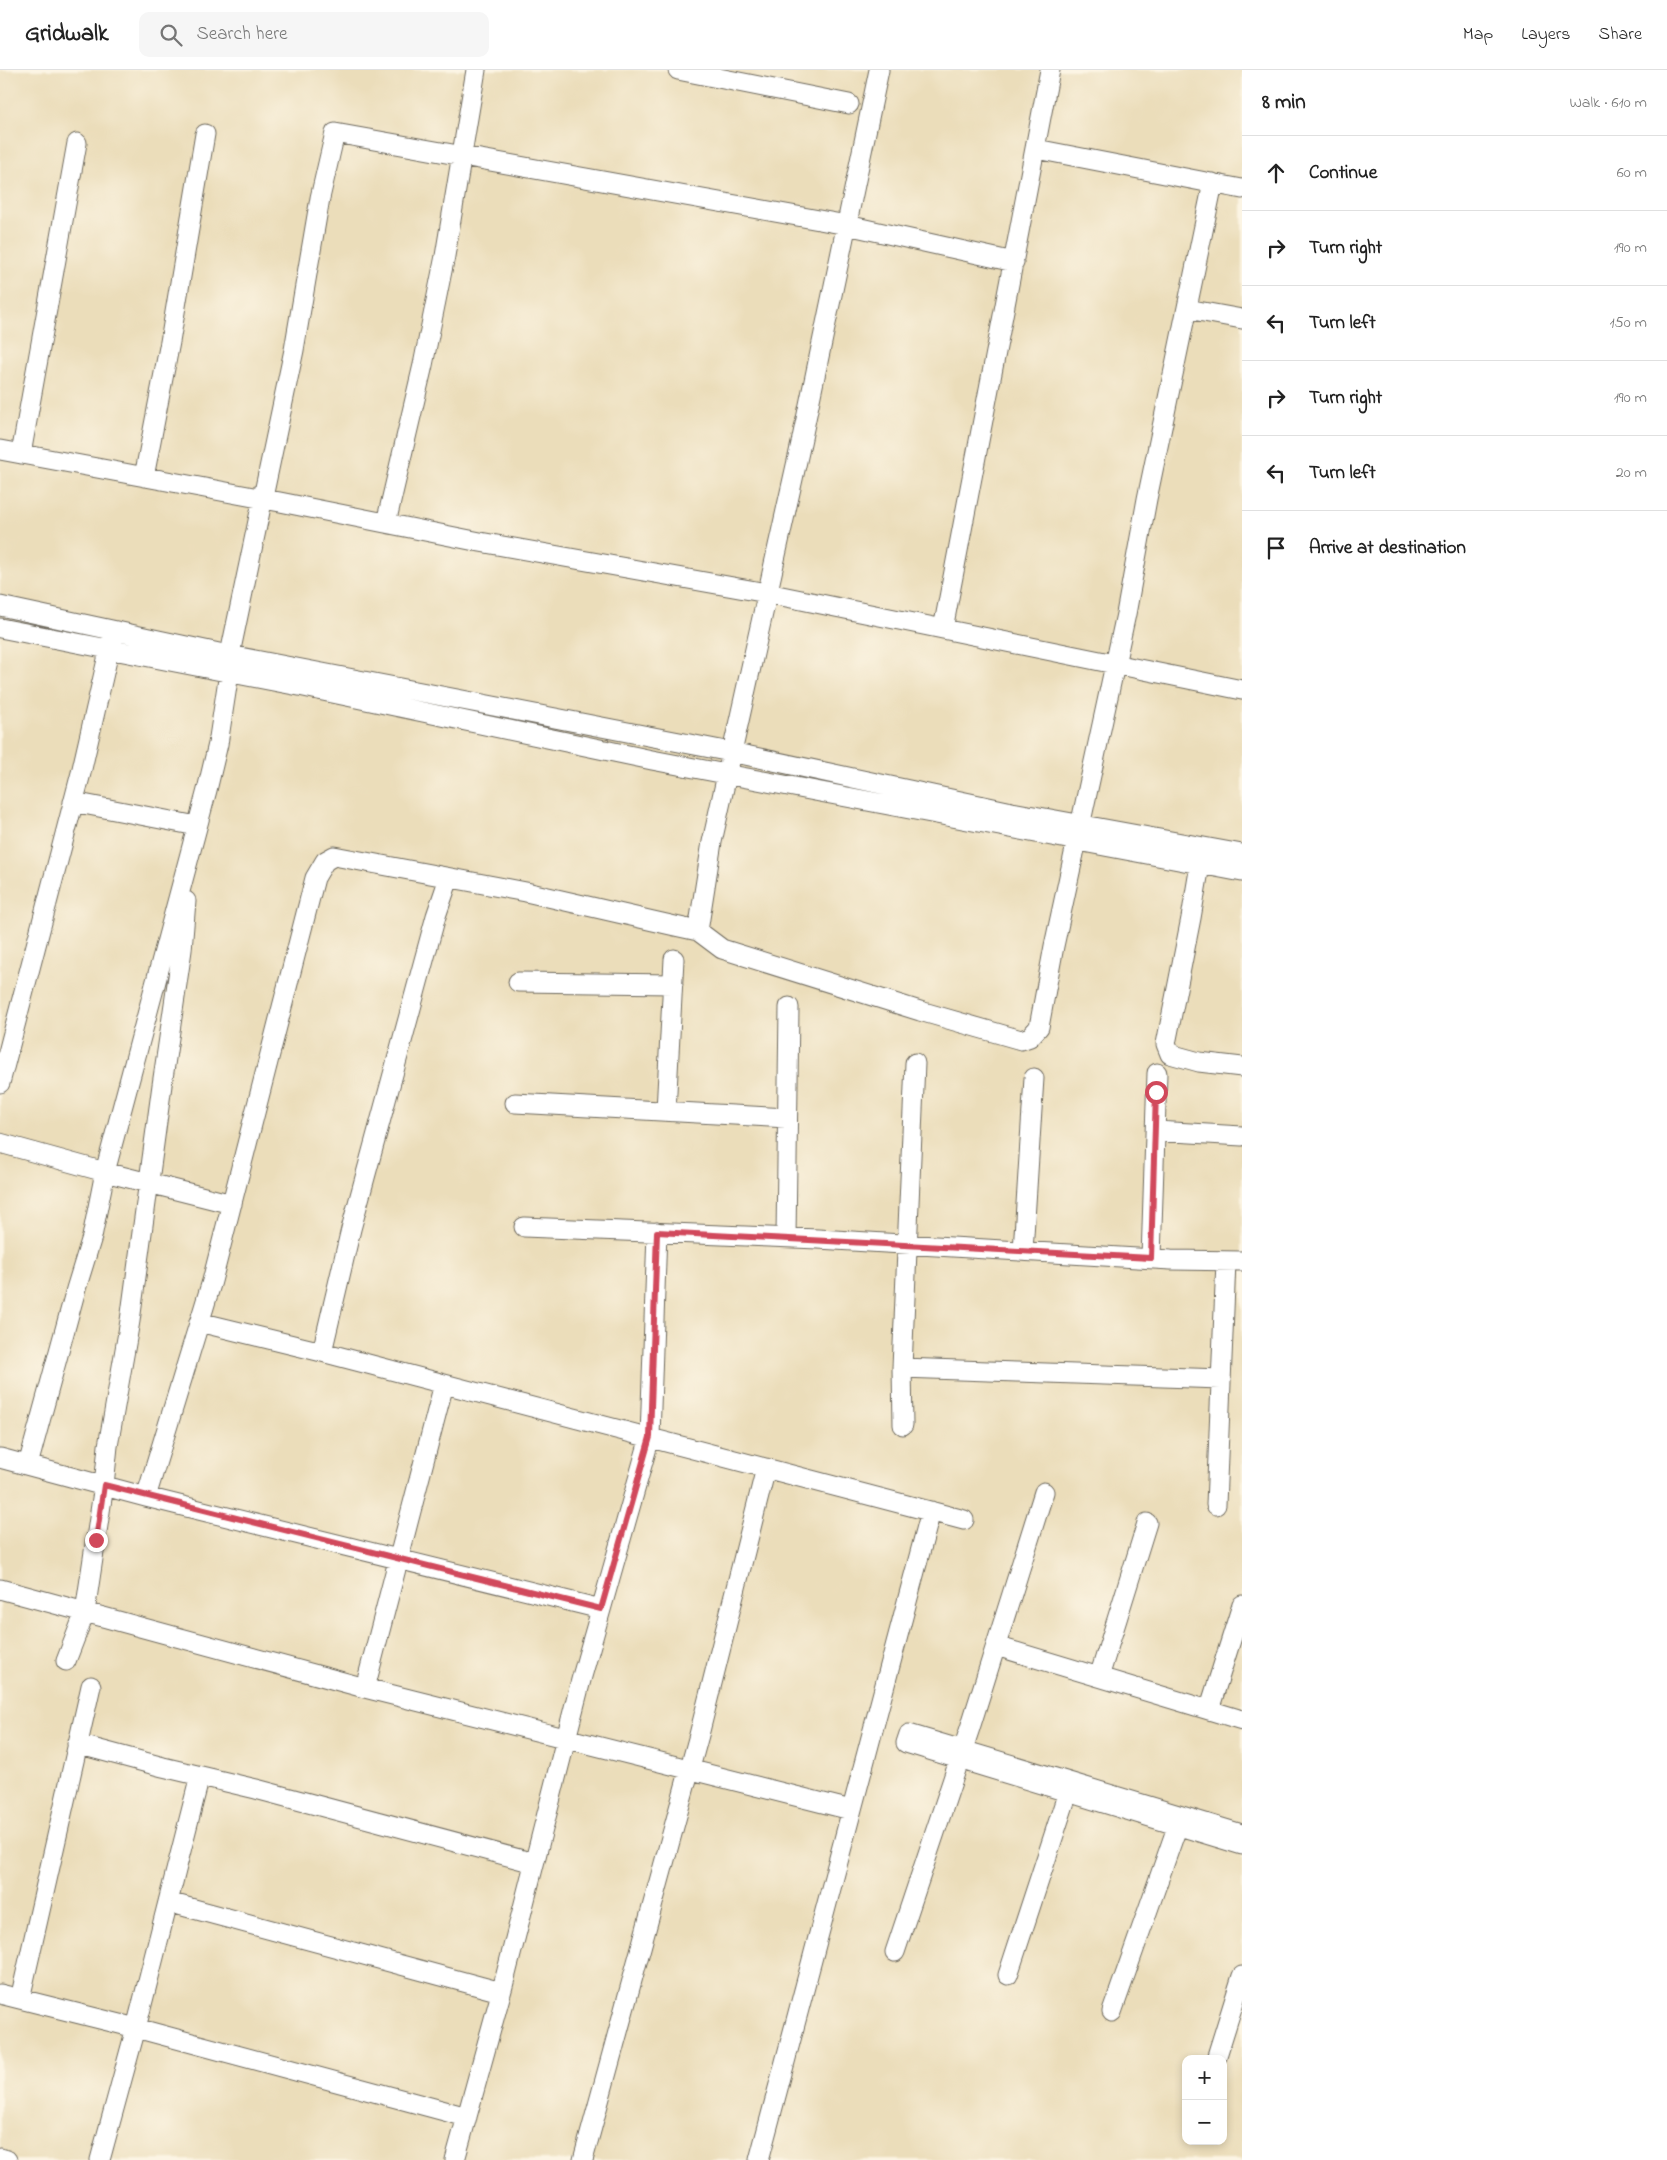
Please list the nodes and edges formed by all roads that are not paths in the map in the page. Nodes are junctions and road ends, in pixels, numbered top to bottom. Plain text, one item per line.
1 (476, 70) edge
2 (678, 70) edge
3 (879, 70) edge
4 (1050, 70) edge
5 (849, 104) dead end
6 (205, 134) dead end
7 (77, 144) dead end
8 (1036, 149) junction
9 (461, 156) junction
10 (1213, 183) junction
11 (1242, 189) edge
12 (847, 226) junction
13 (1014, 262) junction
14 (1186, 309) junction
15 (1242, 319) edge
16 (0, 450) edge
17 (21, 454) junction
18 (144, 477) junction
19 (263, 499) junction
20 (386, 523) junction
21 (767, 593) junction
22 (0, 606) edge
23 (0, 628) edge
24 (943, 629) junction
25 (114, 630) junction
26 (108, 650) junction
27 (230, 663) junction
28 (1116, 664) junction
29 (1242, 690) edge
30 (731, 752) junction
31 (727, 773) junction
32 (73, 802) junction
33 (197, 826) junction
34 (1078, 833) junction
35 (1242, 854) edge
36 (1201, 856) junction
37 (188, 857) junction
38 (1242, 872) edge
39 (449, 878) junction
40 (698, 932) junction
41 (674, 959) dead end
42 (518, 982) dead end
43 (673, 984) junction
44 (789, 1007) dead end
45 (8, 1021) edge
46 (915, 1063) dead end
47 (1242, 1067) edge
48 (1157, 1072) dead end
49 (1034, 1078) dead end
50 (0, 1083) edge
51 (515, 1103) dead end
52 (666, 1111) junction
53 (788, 1118) junction
54 (1156, 1131) junction
55 (1242, 1136) edge
56 (0, 1143) edge
57 (105, 1172) junction
58 (148, 1183) junction
59 (232, 1204) junction
60 (524, 1227) dead end
61 (657, 1232) junction
62 (786, 1238) junction
63 (908, 1244) junction
64 (1023, 1251) junction
65 (1151, 1258) junction
66 (1234, 1261) edge
67 (199, 1322) junction
68 (322, 1352) junction
69 (902, 1368) junction
70 (1222, 1379) junction
71 (444, 1384) junction
72 (903, 1425) dead end
73 (650, 1437) junction
74 (0, 1458) edge
75 (28, 1465) junction
76 (766, 1468) junction
77 (104, 1485) junction
78 (1044, 1492) dead end
79 (146, 1497) junction
80 (1216, 1505) dead end
81 (930, 1511) junction
82 (964, 1520) dead end
83 (1147, 1522) dead end
84 (398, 1559) junction
85 (0, 1589) edge
86 (1242, 1605) edge
87 (601, 1609) junction
88 (85, 1612) junction
89 (996, 1646) junction
90 (66, 1661) dead end
91 (1099, 1677) junction
92 (91, 1686) dead end
93 (365, 1688) junction
94 (1209, 1710) junction
95 (1242, 1720) edge
96 (566, 1738) junction
97 (77, 1744) junction
98 (961, 1755) junction
99 (689, 1769) junction
100 (200, 1776) junction
101 (1070, 1788) junction
102 (852, 1810) junction
103 (1179, 1821) junction
104 (1242, 1834) edge
105 (1242, 1845) edge
106 (534, 1863) junction
107 (168, 1902) junction
108 (894, 1952) dead end
109 (1008, 1975) dead end
110 (1242, 1976) edge
111 (501, 1992) junction
112 (0, 1994) edge
113 (20, 1999) junction
114 (1112, 2012) dead end
115 (136, 2028) junction
116 (1217, 2055) edge
117 (467, 2117) junction
118 (0, 2158) edge
119 (6, 2160) edge
120 (100, 2160) edge
121 (455, 2160) edge
122 (583, 2160) edge
123 (759, 2160) edge

1 - 9 street
2 - 5 street
3 - 12 street
4 - 8 street
6 - 18 street
7 - 17 street
8 - 10 street
8 - 13 street
9 - 12 street
9 - 19 street
9 - 20 street
10 - 11 street
10 - 14 street
12 - 13 street
12 - 21 street
13 - 24 street
14 - 15 street
14 - 28 street
16 - 17 street
17 - 18 street
18 - 19 street
19 - 20 street
19 - 27 street
20 - 21 street
21 - 24 street
21 - 30 street
22 - 25 street
23 - 26 street
24 - 28 street
25 - 26 street
25 - 27 street
26 - 27 street
26 - 32 street
27 - 30 street
27 - 31 street
27 - 33 street
28 - 29 street
28 - 34 street
30 - 31 street
30 - 34 street
31 - 34 street
31 - 40 street
32 - 33 street
32 - 45 street
33 - 37 street
34 - 36 street
34 - 40 street
35 - 36 street
36 - 38 street
36 - 47 street
37 - 57 street
37 - 58 street
39 - 40 street
39 - 59 street
39 - 68 street
41 - 43 street
42 - 43 street
43 - 52 street
44 - 53 street
45 - 50 street
46 - 63 street
48 - 54 street
49 - 64 street
51 - 52 street
52 - 53 street
53 - 62 street
54 - 55 street
54 - 65 street
56 - 57 street
57 - 58 street
57 - 75 street
58 - 59 street
58 - 77 street
59 - 67 street
60 - 61 street
61 - 62 street
61 - 73 street
62 - 63 street
63 - 64 street
63 - 69 street
64 - 65 street
65 - 66 street
66 - 70 street
67 - 68 street
67 - 79 street
68 - 71 street
69 - 70 street
69 - 72 street
70 - 80 street
71 - 73 street
71 - 84 street
73 - 76 street
73 - 87 street
74 - 75 street
75 - 77 street
76 - 81 street
76 - 99 street
77 - 79 street
77 - 88 street
78 - 89 street
79 - 84 street
81 - 82 street
81 - 102 street
83 - 91 street
84 - 87 street
84 - 93 street
85 - 88 street
86 - 94 street
87 - 96 street
88 - 90 street
88 - 93 street
89 - 91 street
89 - 98 street
91 - 94 street
92 - 97 street
93 - 96 street
94 - 95 street
96 - 99 street
96 - 106 street
97 - 100 street
97 - 113 street
98 - 101 street
98 - 108 street
99 - 102 street
99 - 122 street
100 - 106 street
100 - 107 street
101 - 103 street
101 - 109 street
102 - 123 street
103 - 104 street
103 - 105 street
103 - 114 street
106 - 111 street
107 - 111 street
107 - 115 street
110 - 116 street
111 - 117 street
112 - 113 street
113 - 115 street
115 - 117 street
115 - 120 street
117 - 121 street
118 - 119 street

